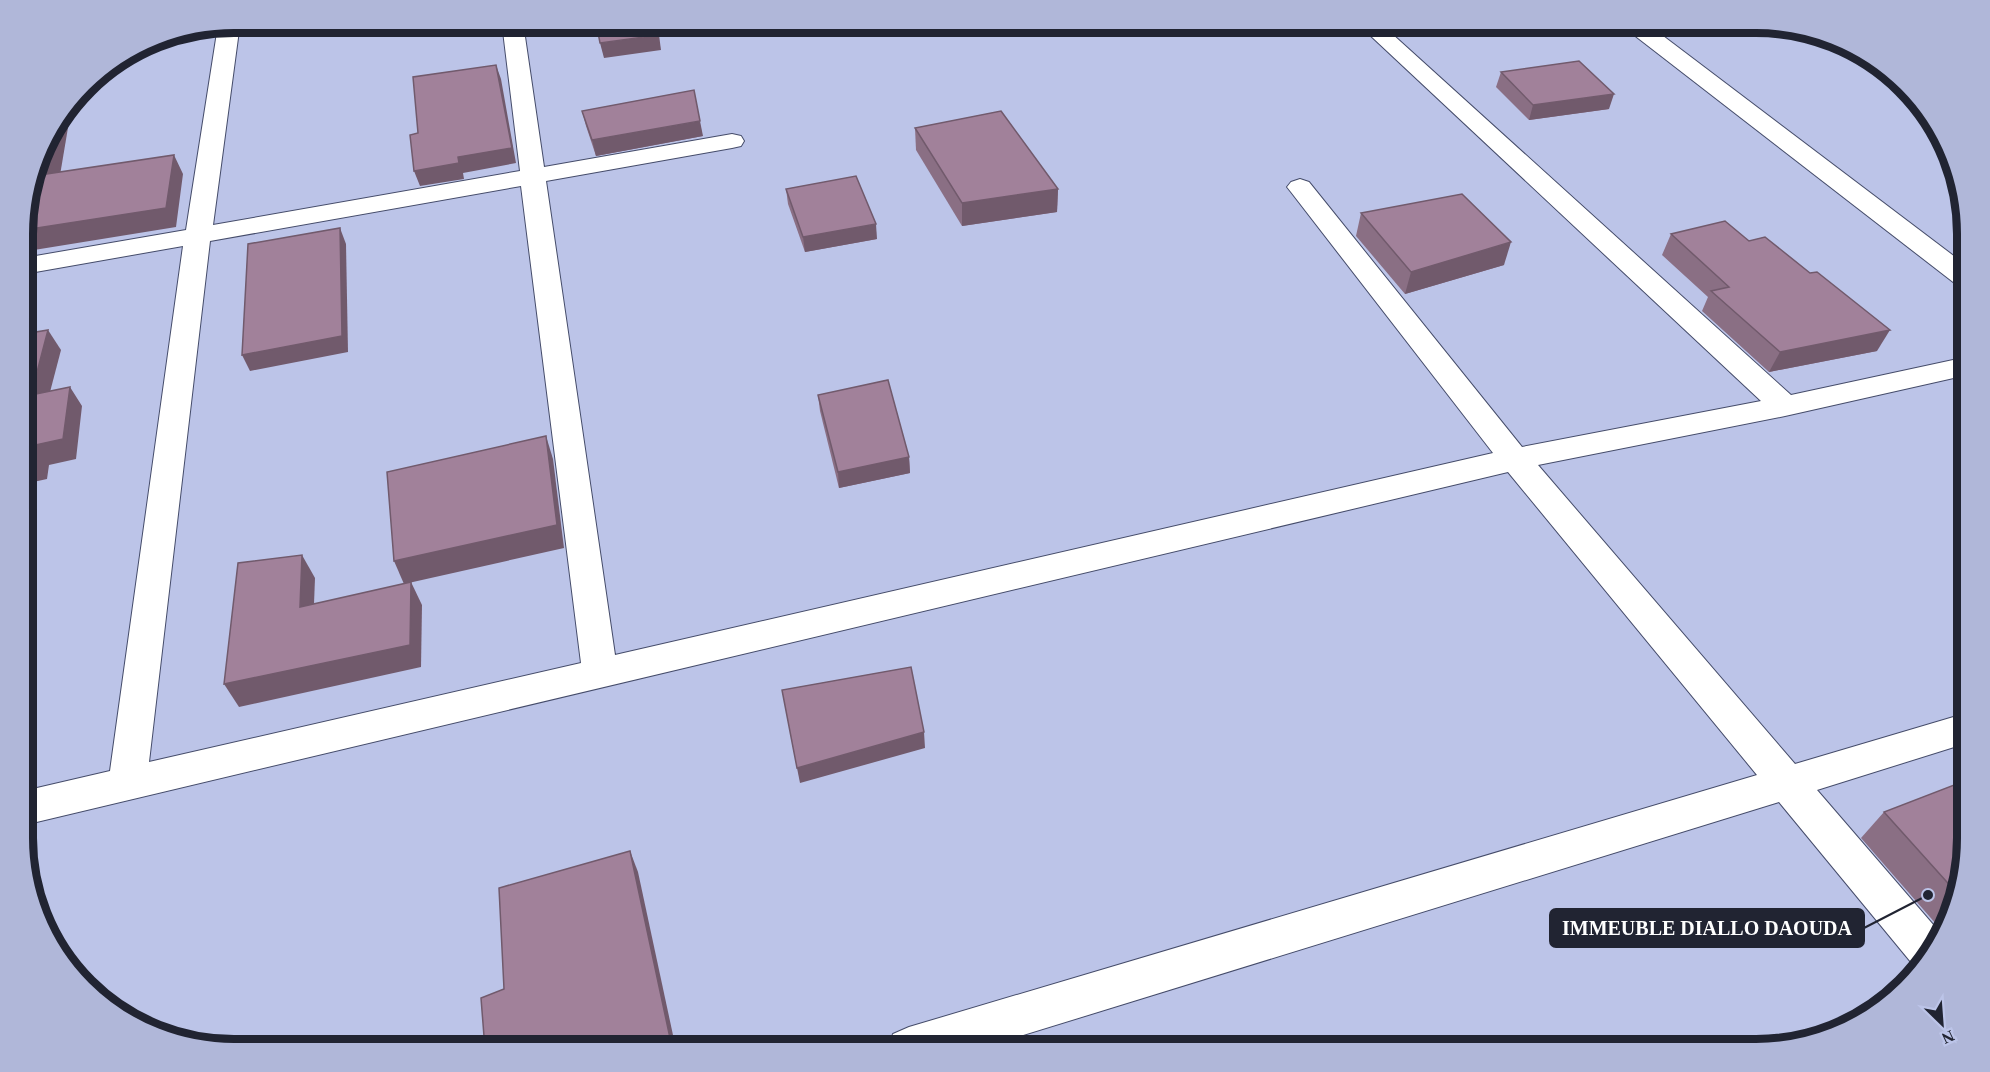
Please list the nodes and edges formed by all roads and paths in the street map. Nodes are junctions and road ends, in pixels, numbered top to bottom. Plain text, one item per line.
1 (228, 33) edge
2 (513, 33) edge
3 (1380, 33) edge
4 (1647, 33) edge
5 (732, 141) dead end
6 (532, 177) junction
7 (1300, 187) dead end
8 (198, 235) junction
9 (33, 264) edge
10 (1957, 271) edge
11 (1957, 368) edge
12 (1785, 406) junction
13 (1515, 459) junction
14 (600, 673) junction
15 (1957, 731) edge
16 (1785, 782) junction
17 (128, 784) junction
18 (33, 806) edge
19 (1925, 947) edge
20 (942, 1039) edge

1 - 8 street
2 - 6 street
3 - 12 street
4 - 10 street
5 - 6 street
6 - 8 street
6 - 14 street
7 - 13 street
8 - 9 street
8 - 17 street
11 - 12 street
12 - 13 street
13 - 14 street
13 - 16 street
14 - 17 street
15 - 16 street
16 - 19 street
16 - 20 street
17 - 18 street

